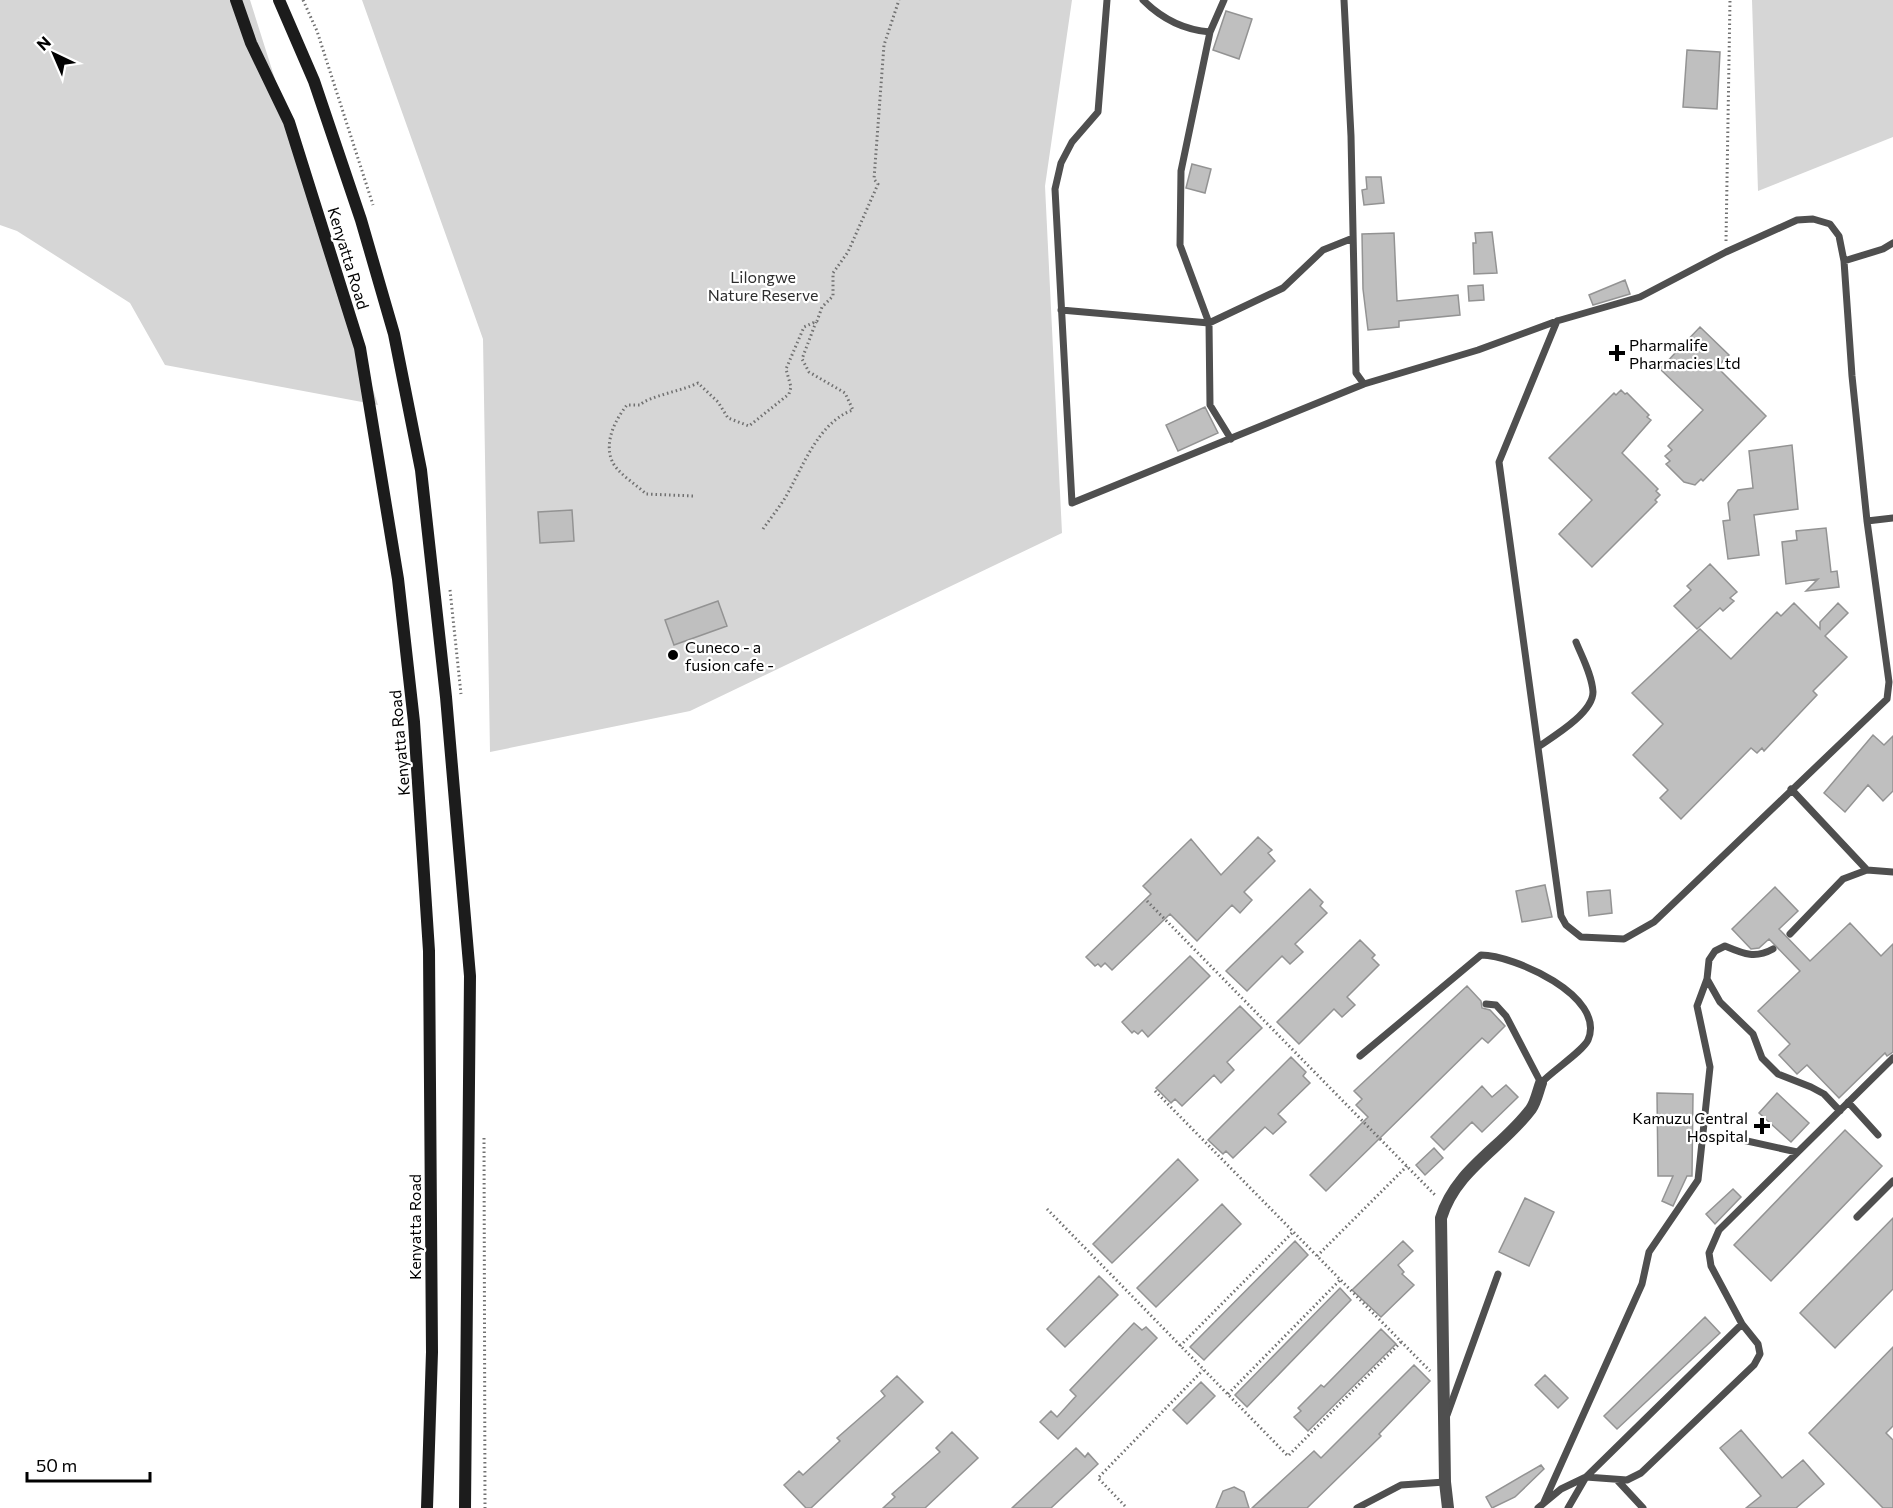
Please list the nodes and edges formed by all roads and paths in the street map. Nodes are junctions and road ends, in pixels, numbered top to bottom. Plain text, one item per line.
1 (236, 0) edge
2 (279, 0) edge
3 (303, 0) edge
4 (899, 0) edge
5 (1107, 0) edge
6 (1143, 0) edge
7 (1224, 0) edge
8 (1344, 0) edge
9 (1730, 0) edge
10 (1210, 32) junction
11 (373, 208) dead end
12 (1353, 238) junction
13 (1893, 243) edge
14 (1726, 252) junction
15 (1844, 261) junction
16 (1061, 310) junction
17 (817, 321) junction
18 (1557, 321) junction
19 (1209, 322) junction
20 (1364, 384) junction
21 (1231, 440) junction
22 (693, 496) dead end
23 (1893, 518) edge
24 (1867, 521) junction
25 (763, 530) dead end
26 (1576, 642) dead end
27 (1538, 747) junction
28 (1791, 789) junction
29 (1867, 870) junction
30 (1893, 872) edge
31 (1148, 901) dead end
32 (1790, 934) dead end
33 (1773, 949) dead end
34 (1707, 979) junction
35 (1486, 1004) dead end
36 (1360, 1056) dead end
37 (1893, 1058) edge
38 (1541, 1083) junction
39 (1155, 1091) dead end
40 (1848, 1102) junction
41 (1840, 1111) junction
42 (1878, 1135) dead end
43 (1703, 1137) junction
44 (1797, 1152) junction
45 (1407, 1166) junction
46 (1893, 1181) edge
47 (1445, 1204) junction
48 (1047, 1209) dead end
49 (1857, 1217) dead end
50 (1294, 1232) junction
51 (1317, 1256) junction
52 (1498, 1274) dead end
53 (1340, 1280) junction
54 (1742, 1324) junction
55 (1401, 1342) junction
56 (1180, 1346) junction
57 (1203, 1370) junction
58 (1442, 1373) junction
59 (1228, 1394) junction
60 (1445, 1420) junction
61 (1586, 1477) junction
62 (1618, 1481) junction
63 (1445, 1482) junction
64 (1544, 1502) junction
65 (1125, 1506) dead end
66 (427, 1508) edge
67 (465, 1508) edge
68 (1357, 1508) edge
69 (1448, 1508) edge
70 (1538, 1508) edge
71 (1568, 1508) edge
72 (1643, 1508) edge

1 - 66 main road, Kenyatta Road
2 - 67 main road, Kenyatta Road
3 - 11 path
4 - 17 path
5 - 16 lane
6 - 10 lane
7 - 10 lane
8 - 12 lane
9 - 14 path
10 - 19 lane
12 - 19 lane
12 - 20 lane
13 - 15 lane
14 - 15 lane
14 - 18 lane
15 - 24 lane
16 - 19 lane
16 - 21 lane
17 - 22 path
17 - 25 path
18 - 20 lane
18 - 27 lane
19 - 21 lane
20 - 21 lane
23 - 24 lane
24 - 28 lane
26 - 27 lane
27 - 28 lane
28 - 29 lane
29 - 30 lane
29 - 32 lane
31 - 45 path
33 - 34 lane
34 - 41 lane
34 - 43 lane
35 - 38 lane
36 - 38 lane
37 - 40 lane
38 - 47 street
39 - 50 path
40 - 41 lane
40 - 42 lane
41 - 44 lane
43 - 44 lane
43 - 64 lane
44 - 54 lane
45 - 47 path
45 - 51 path
46 - 49 lane
47 - 58 street
48 - 56 path
50 - 51 path
50 - 56 path
51 - 53 path
52 - 60 lane
53 - 55 path
53 - 59 path
54 - 61 lane
54 - 62 lane
55 - 58 path
55 - 59 path
56 - 57 path
57 - 59 path
57 - 65 path
58 - 60 street
60 - 63 street
61 - 62 lane
61 - 64 lane
61 - 71 lane
62 - 72 lane
63 - 68 lane
63 - 69 street
64 - 70 lane

